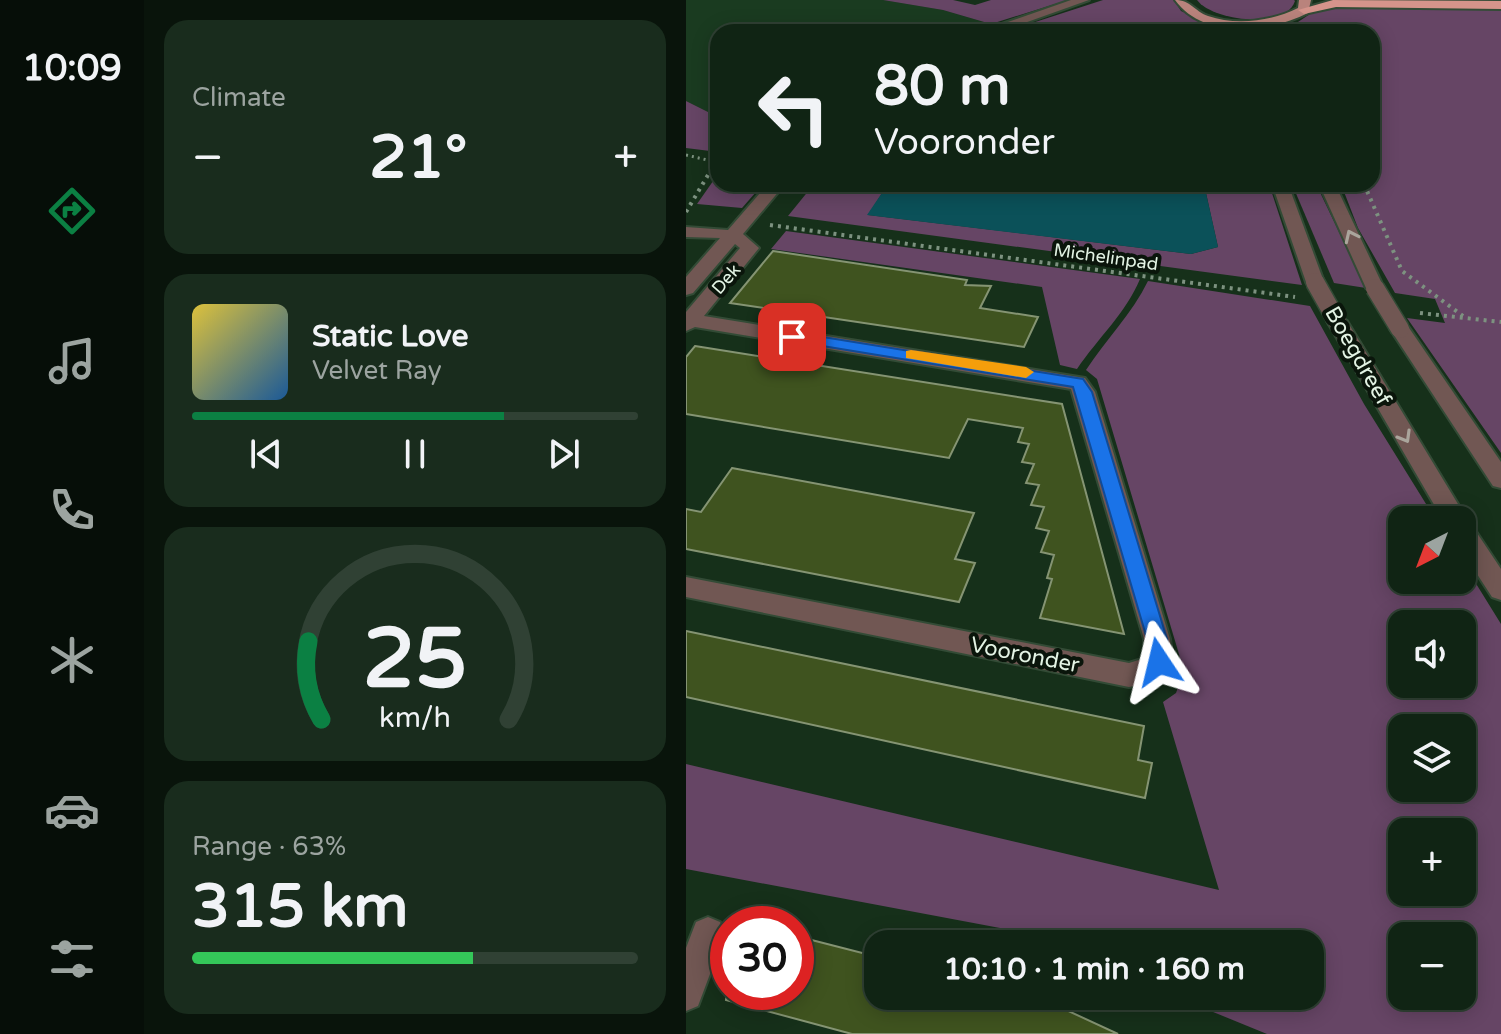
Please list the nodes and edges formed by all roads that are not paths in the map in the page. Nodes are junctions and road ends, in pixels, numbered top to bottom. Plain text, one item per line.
1 (1083, 0) edge
2 (1181, 0) edge
3 (1304, 5) edge
4 (1501, 5) edge
5 (1010, 24) edge
6 (1221, 24) edge
7 (1281, 24) edge
8 (770, 192) edge
9 (1282, 192) edge
10 (1331, 192) edge
11 (738, 229) junction
12 (686, 232) edge
13 (686, 289) edge
14 (688, 323) edge
15 (1501, 480) edge
16 (1447, 506) edge
17 (1476, 552) edge
18 (686, 587) edge
19 (1501, 590) edge
20 (708, 934) dead end
21 (686, 994) edge

1 - 5 street
2 - 6 main road
3 - 4 highway
3 - 7 main road
8 - 11 street
9 -> 16 street, Boegdreef, bridge
15 -> 10 street, bridge
11 - 12 street, Dek
11 - 13 street
11 - 14 street, Dek
14 - 18 street, Vooronder
17 - 19 street
20 - 21 street

